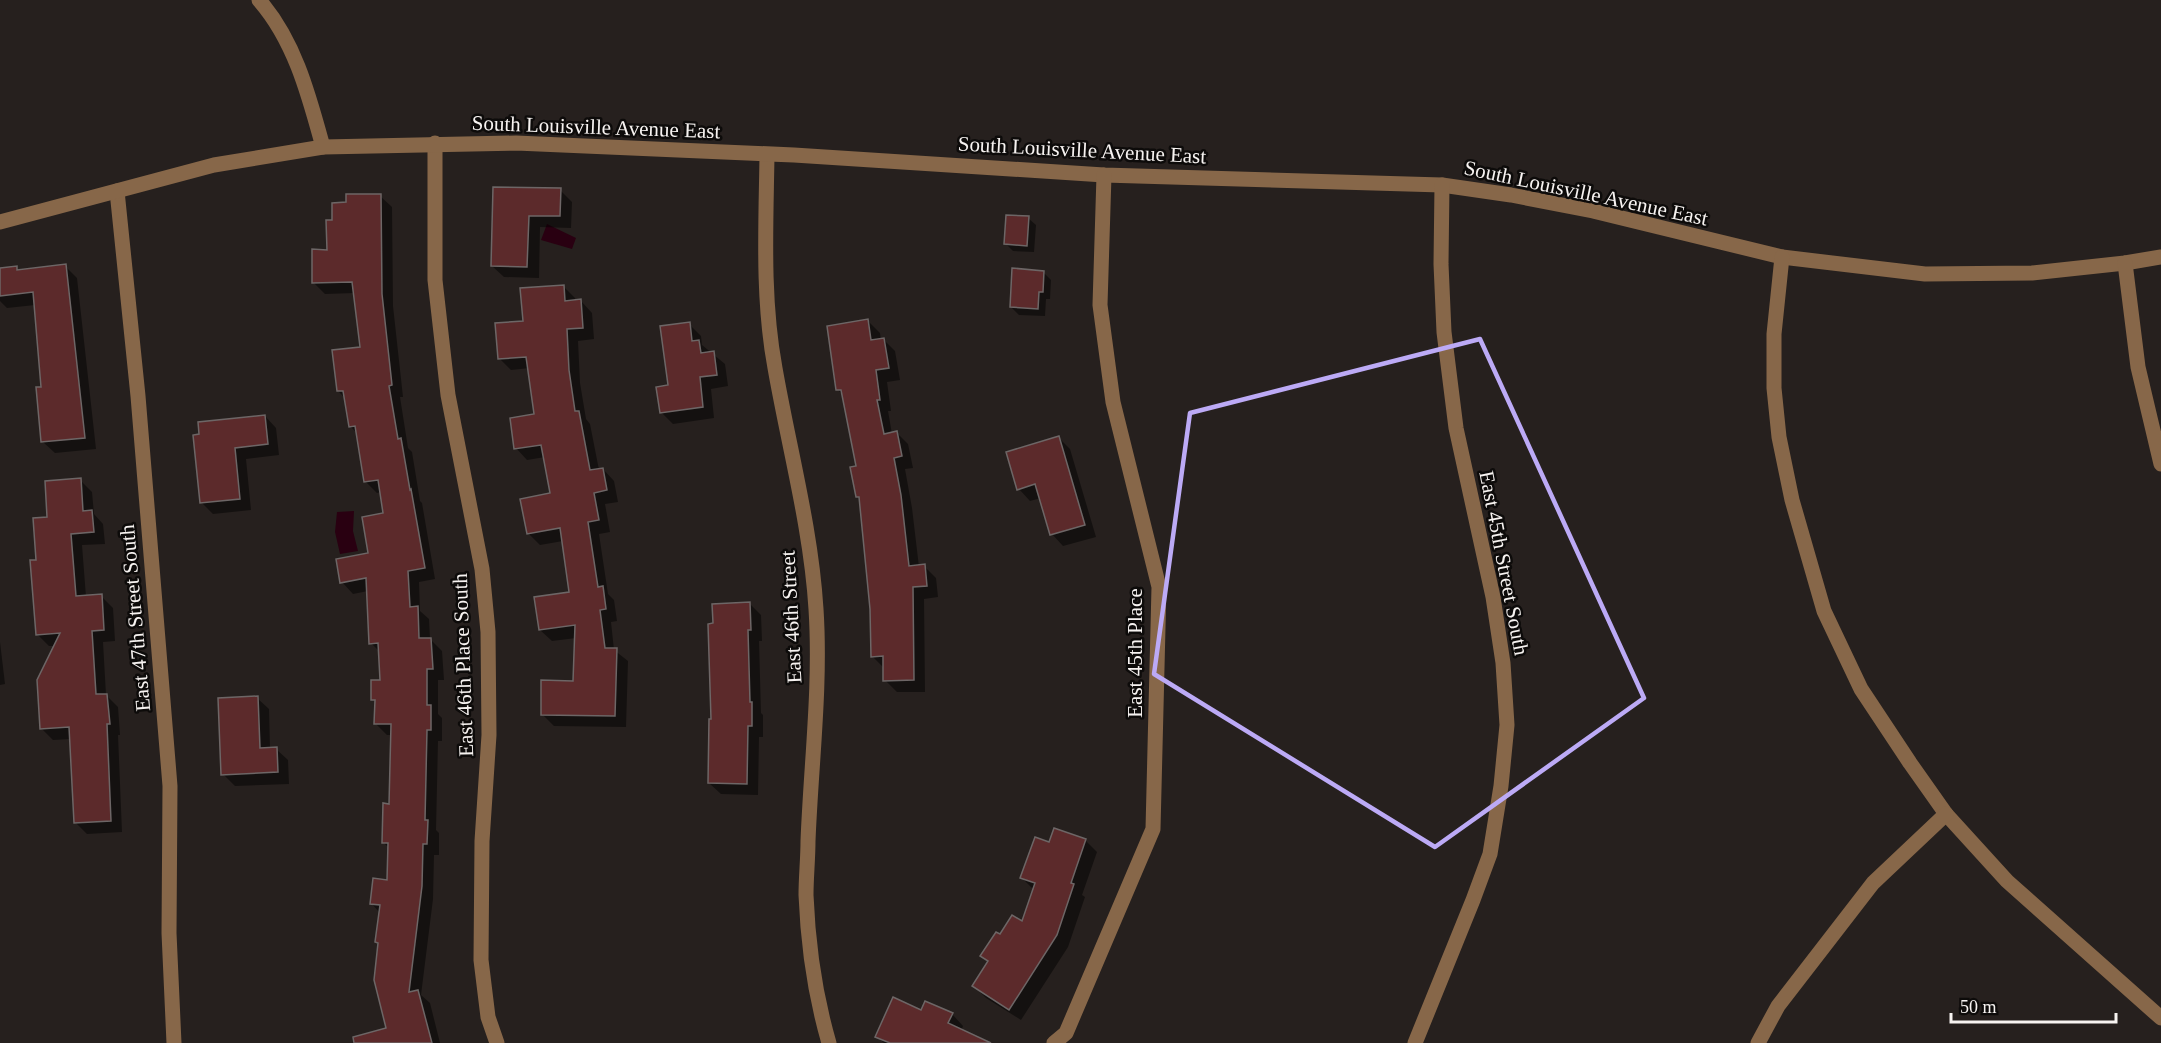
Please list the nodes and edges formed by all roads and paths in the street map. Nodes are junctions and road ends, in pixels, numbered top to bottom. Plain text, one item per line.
1 (260, 0) edge
2 (435, 143) junction
3 (324, 147) junction
4 (767, 155) junction
5 (1104, 175) junction
6 (1442, 185) junction
7 (117, 191) junction
8 (0, 222) edge
9 (1782, 257) junction
10 (2161, 257) edge
11 (2125, 263) junction
12 (2161, 465) edge
13 (1946, 814) junction
14 (2161, 1018) edge
15 (174, 1043) edge
16 (497, 1043) edge
17 (828, 1043) edge
18 (1054, 1043) edge
19 (1415, 1043) edge
20 (1758, 1043) edge

1 - 3 street
2 - 3 street, South Louisville Avenue East
2 - 4 street, South Louisville Avenue East
2 - 16 street, East 46th Place South
3 - 7 street, South Louisville Avenue East
4 - 5 street, South Louisville Avenue East
4 - 17 street, East 46th Street
5 - 6 street, South Louisville Avenue East
5 - 18 street, East 45th Place
6 - 9 street, South Louisville Avenue East
6 - 19 street, East 45th Street South
7 - 8 street, South Louisville Avenue East
7 - 15 street, East 47th Street South
9 - 11 street, South Louisville Avenue East
9 - 13 street
10 - 11 street, South Louisville Avenue East
11 - 12 street
13 - 14 street
13 - 20 street

